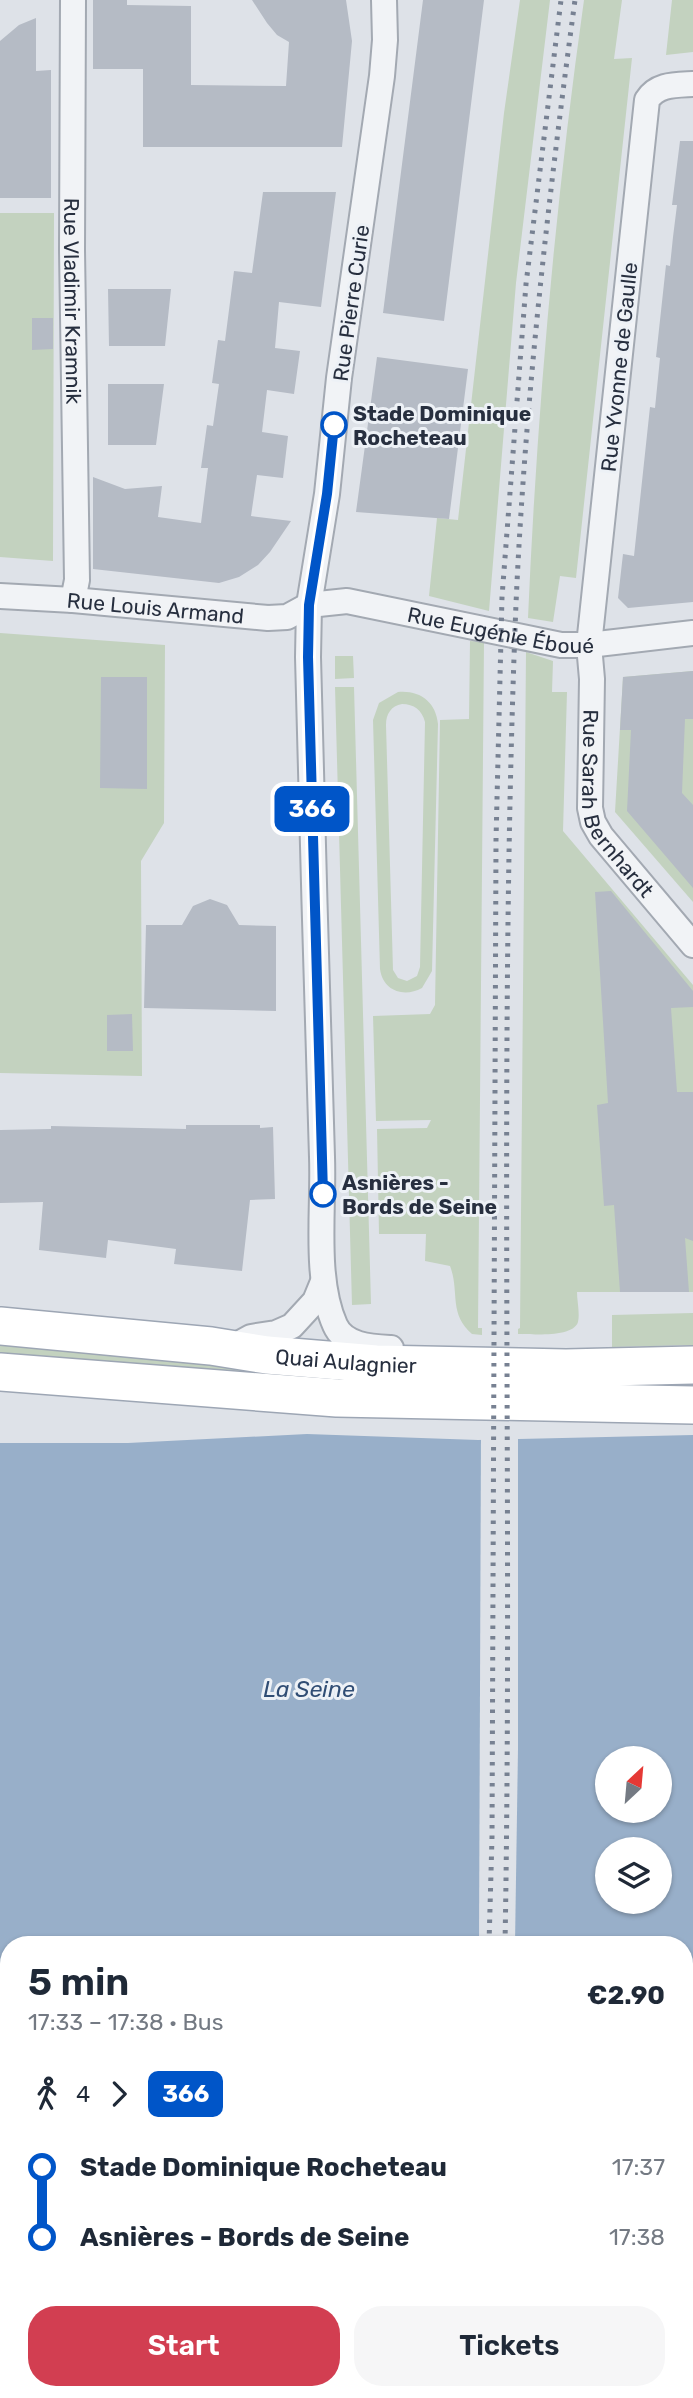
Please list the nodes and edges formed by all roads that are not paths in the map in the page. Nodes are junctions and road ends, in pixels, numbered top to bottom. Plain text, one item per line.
1 (73, 0) edge
2 (384, 0) edge
3 (693, 84) edge
4 (0, 596) edge
5 (73, 600) junction
6 (309, 605) junction
7 (693, 633) edge
8 (589, 645) junction
9 (693, 945) edge
10 (322, 1284) junction
11 (0, 1326) edge
12 (229, 1349) junction
13 (693, 1365) edge
14 (491, 1366) junction
15 (0, 1372) edge
16 (693, 1405) edge

1 - 5 street, Rue Vladimir Kramnik
2 - 6 street, Rue Pierre Curie
3 - 8 street, Rue Yvonne de Gaulle
4 - 5 street, Rue Louis Armand
5 - 6 street, Rue Louis Armand
6 - 8 street, Rue Eugénie Éboué
6 - 10 street, Rue Pierre Curie
7 - 8 street, Rue Eugénie Éboué
8 - 9 street, Rue Sarah Bernhardt
10 - 12 street
10 - 14 street
11 - 12 main road, Quai Aulagnier
12 - 14 main road, Quai Aulagnier
13 - 14 main road, Quai Aulagnier
15 - 16 main road, Quai Aulagnier

